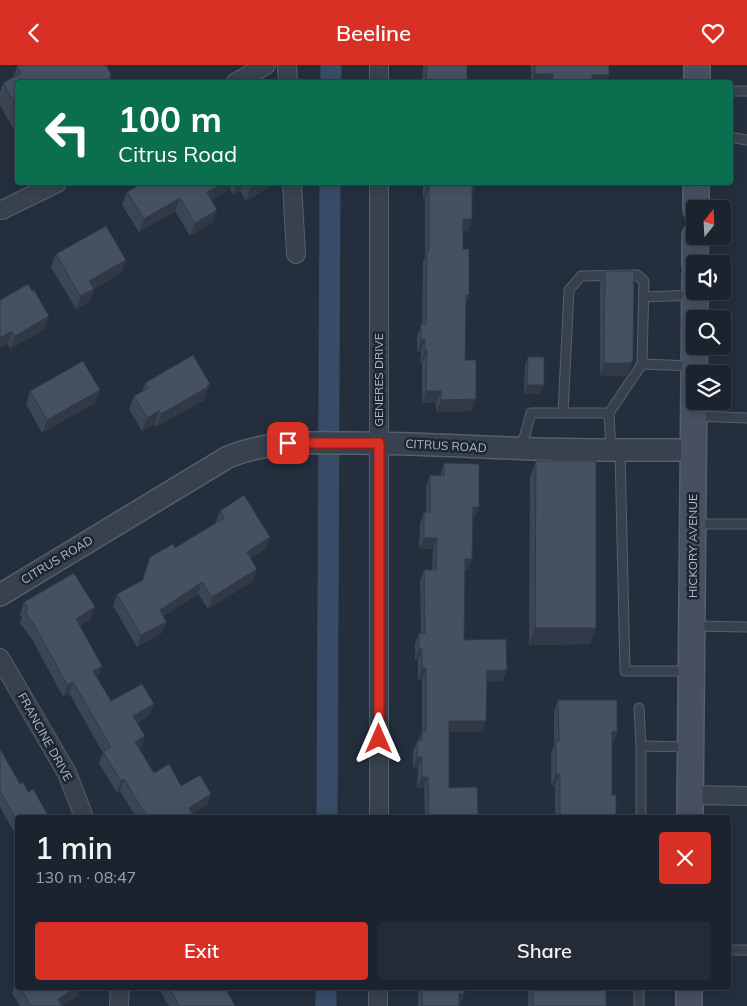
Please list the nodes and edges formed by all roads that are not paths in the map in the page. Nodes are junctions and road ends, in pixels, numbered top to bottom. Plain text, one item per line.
1 (266, 65) edge
2 (287, 65) edge
3 (379, 65) edge
4 (697, 65) edge
5 (240, 80) edge
6 (288, 80) edge
7 (379, 80) edge
8 (696, 80) edge
9 (733, 91) edge
10 (747, 91) edge
11 (733, 138) edge
12 (747, 140) edge
13 (53, 185) edge
14 (292, 185) edge
15 (379, 185) edge
16 (696, 185) edge
17 (696, 200) edge
18 (1, 211) edge
19 (296, 254) dead end
20 (686, 287) edge
21 (644, 297) junction
22 (695, 300) edge
23 (642, 364) junction
24 (694, 365) edge
25 (686, 366) edge
26 (694, 410) edge
27 (564, 413) junction
28 (609, 413) junction
29 (694, 416) junction
30 (747, 419) edge
31 (374, 443) junction
32 (521, 449) junction
33 (616, 450) junction
34 (693, 450) junction
35 (693, 524) junction
36 (747, 524) edge
37 (0, 595) edge
38 (692, 626) junction
39 (747, 627) edge
40 (0, 658) edge
41 (692, 671) junction
42 (639, 708) dead end
43 (641, 745) junction
44 (691, 747) junction
45 (747, 796) edge
46 (690, 806) edge
47 (83, 815) edge
48 (378, 815) edge
49 (641, 815) edge
50 (731, 950) edge
51 (747, 950) edge
52 (120, 990) edge
53 (378, 990) edge
54 (639, 990) edge
55 (689, 990) edge
56 (119, 1006) edge
57 (378, 1006) edge
58 (639, 1006) edge
59 (689, 1006) edge

1 - 5 street
2 - 6 street
3 - 7 street
4 - 8 main road
9 - 10 lane
11 - 12 lane
13 - 18 street
14 - 19 street
15 - 31 street, GENERES DRIVE
16 - 17 main road
20 - 21 lane
21 - 23 lane
21 - 27 lane
22 - 24 main road, HICKORY AVENUE
23 - 25 lane
23 - 28 lane
26 - 29 main road, HICKORY AVENUE
27 - 28 lane
27 - 32 lane
28 - 33 lane
29 - 30 lane
29 - 34 main road, HICKORY AVENUE
31 - 32 street, CITRUS ROAD
31 - 37 street, CITRUS ROAD
31 - 48 street, GENERES DRIVE
32 - 33 street, CITRUS ROAD
33 - 34 street, CITRUS ROAD
33 - 41 lane
34 - 35 main road, HICKORY AVENUE
35 - 36 lane
35 - 38 main road, HICKORY AVENUE
38 - 39 lane
38 - 41 main road, HICKORY AVENUE
40 - 47 street, FRANCINE DRIVE
41 - 44 main road, HICKORY AVENUE
42 - 43 lane
43 - 44 lane
43 - 49 lane
44 - 46 main road, HICKORY AVENUE
45 - 46 street
50 - 51 lane
52 - 56 street
53 - 57 street
54 - 58 lane
55 - 59 main road

